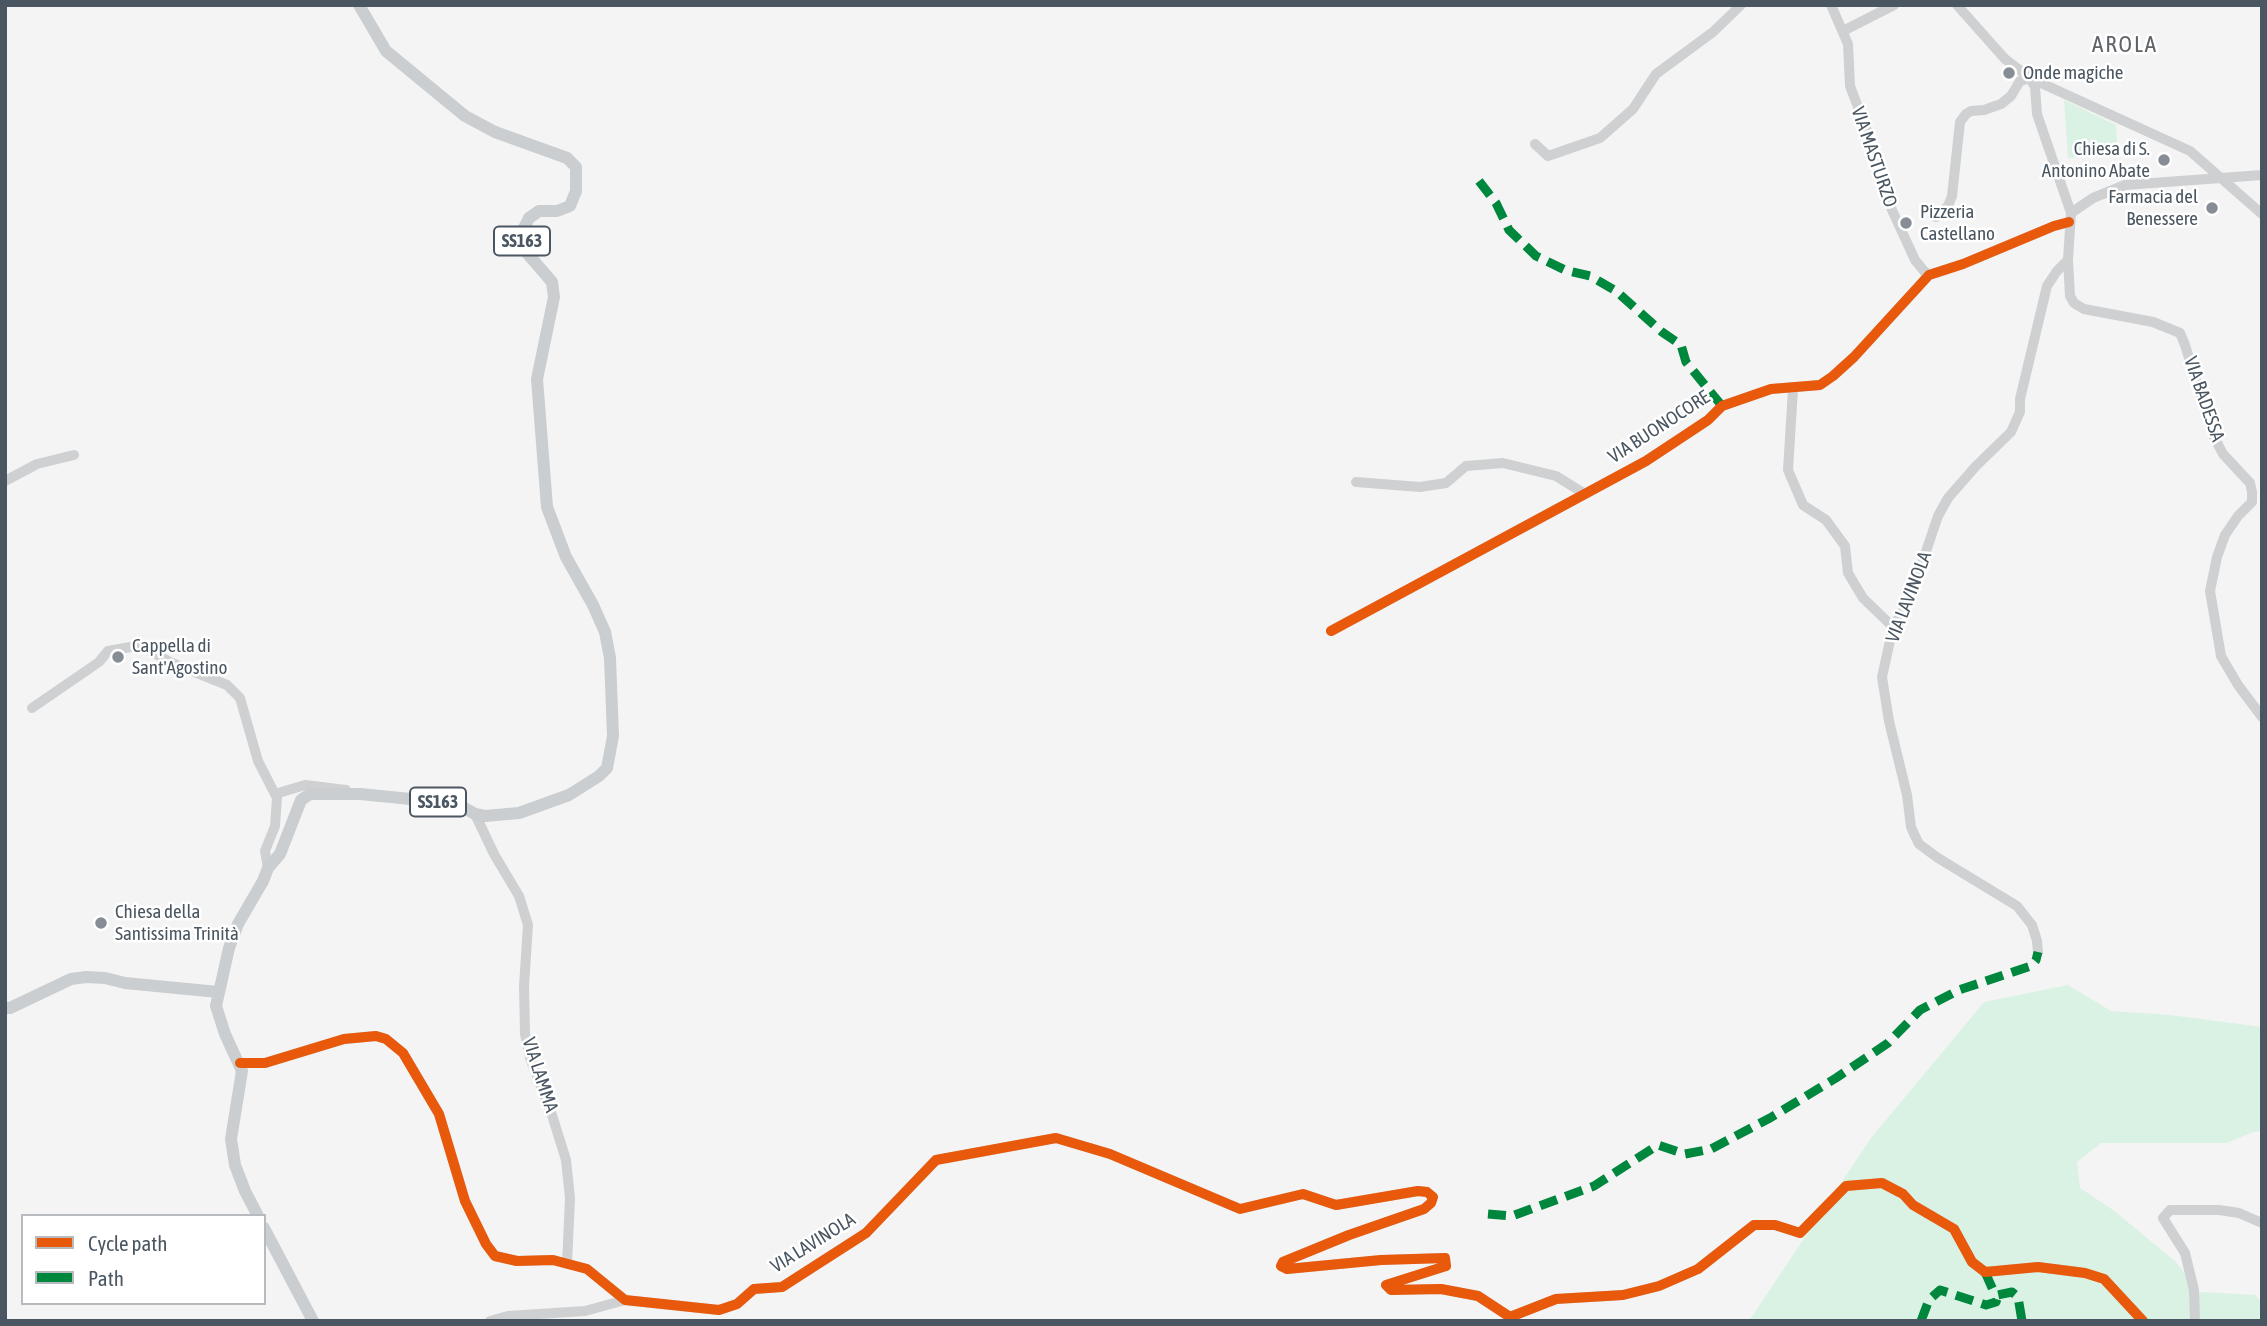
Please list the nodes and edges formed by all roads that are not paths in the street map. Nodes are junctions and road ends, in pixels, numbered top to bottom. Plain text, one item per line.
1 (359, 5) edge
2 (1741, 5) edge
3 (1831, 5) edge
4 (1894, 5) edge
5 (1956, 5) edge
6 (1843, 31) junction
7 (2030, 78) junction
8 (1535, 144) dead end
9 (2196, 156) junction
10 (2262, 175) edge
11 (2221, 179) junction
12 (2197, 180) junction
13 (2262, 214) edge
14 (1936, 217) dead end
15 (2070, 218) junction
16 (2068, 260) junction
17 (1929, 275) junction
18 (1794, 389) junction
19 (74, 455) dead end
20 (7, 480) edge
21 (1356, 482) dead end
22 (1585, 494) junction
23 (1893, 626) junction
24 (1331, 631) dead end
25 (32, 708) dead end
26 (2262, 717) edge
27 (275, 794) junction
28 (353, 794) junction
29 (475, 814) junction
30 (268, 868) junction
31 (2038, 952) dead end
32 (218, 992) junction
33 (7, 1010) edge
34 (240, 1063) junction
35 (257, 1214) edge
36 (2262, 1223) edge
37 (266, 1232) edge
38 (567, 1264) junction
39 (625, 1300) junction
40 (313, 1321) edge
41 (490, 1321) edge
42 (2144, 1321) edge
43 (2194, 1321) edge

1 - 29 main road, SS163
2 - 8 street
3 - 6 street, VIA MASTURZO
4 - 6 street
5 - 7 street
6 - 17 street, VIA MASTURZO
7 - 9 street
7 - 14 street
7 - 15 street
9 - 11 street
9 - 12 street
10 - 11 street
11 - 12 street
11 - 13 street
12 - 15 street
15 - 16 street, VIA BADESSA
15 - 17 street, VIA BUONOCORE
16 - 23 street, VIA LAVINOLA
16 - 26 street, VIA BADESSA
17 - 18 street, VIA BUONOCORE
18 - 22 street, VIA BUONOCORE
18 - 23 street
19 - 20 street
21 - 22 street
22 - 24 street, VIA BUONOCORE
23 - 31 street, VIA LAVINOLA
25 - 27 street
27 - 28 street
27 - 30 street
28 - 29 main road, SS163
28 - 30 main road, SS163
29 - 38 street, VIA LAMMA
30 - 32 main road, SS163
32 - 33 main road
32 - 34 main road, SS163
34 - 35 main road
34 - 38 street
36 - 43 street
37 - 40 main road
38 - 39 street
39 - 41 street
39 - 42 street, VIA LAVINOLA

